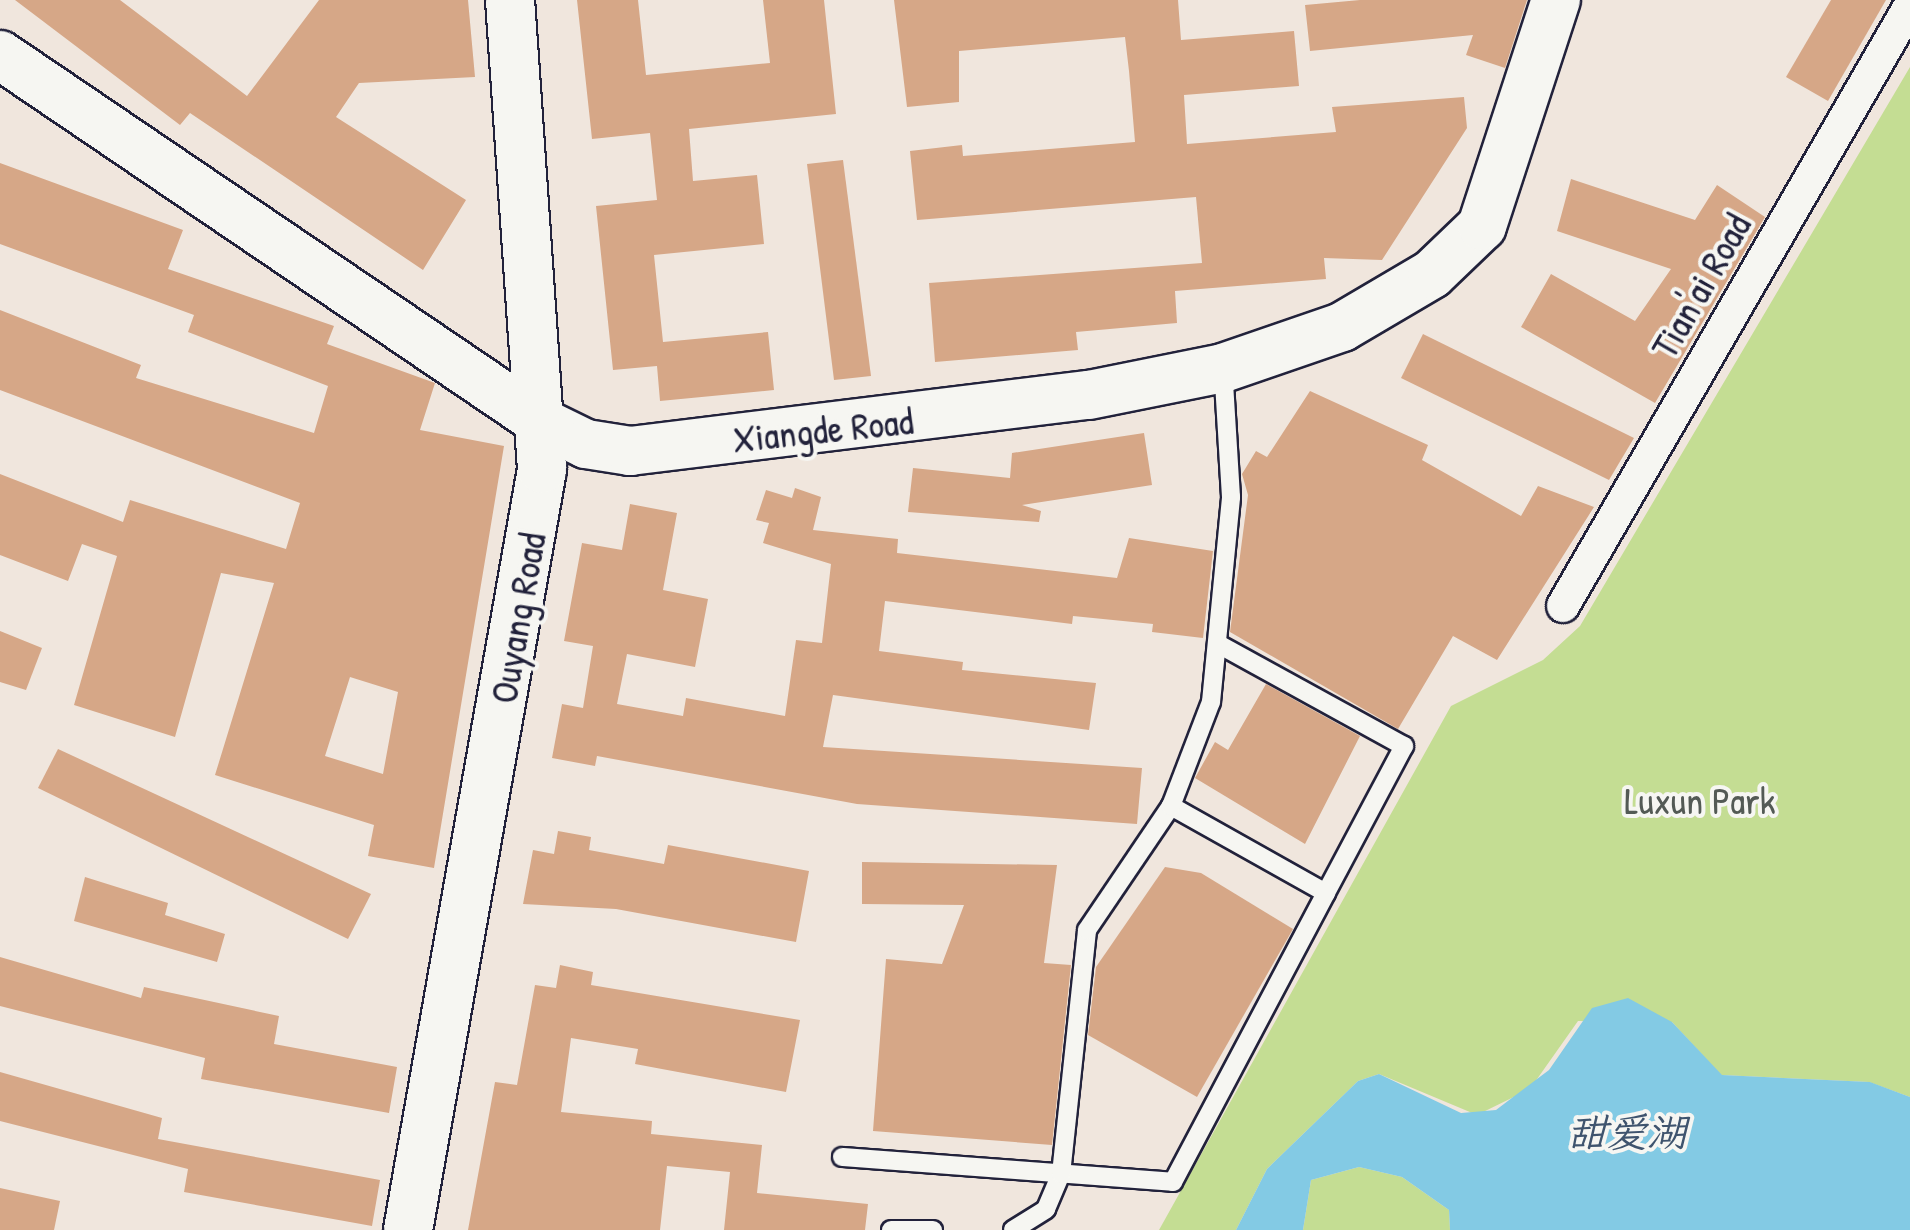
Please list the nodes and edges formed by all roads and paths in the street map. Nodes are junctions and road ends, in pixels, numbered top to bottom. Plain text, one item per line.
1 (510, 0) edge
2 (1556, 0) edge
3 (1910, 6) edge
4 (0, 55) edge
5 (1223, 368) junction
6 (541, 422) junction
7 (1562, 606) dead end
8 (1220, 644) junction
9 (1171, 806) junction
10 (1326, 893) junction
11 (842, 1156) dead end
12 (1061, 1174) junction
13 (408, 1230) edge
14 (891, 1230) edge
15 (933, 1230) edge
16 (1013, 1230) edge

1 - 6 street, Ouyang Road
2 - 5 street, Xiangde Road
3 - 7 street, Tian'ai Road
4 - 6 street, Xiangde Road
5 - 6 street, Xiangde Road
5 - 8 lane
6 - 13 street, Ouyang Road
8 - 9 lane
8 - 10 lane
9 - 10 lane
9 - 12 lane
10 - 12 lane
11 - 12 lane
12 - 16 lane
14 - 15 lane

